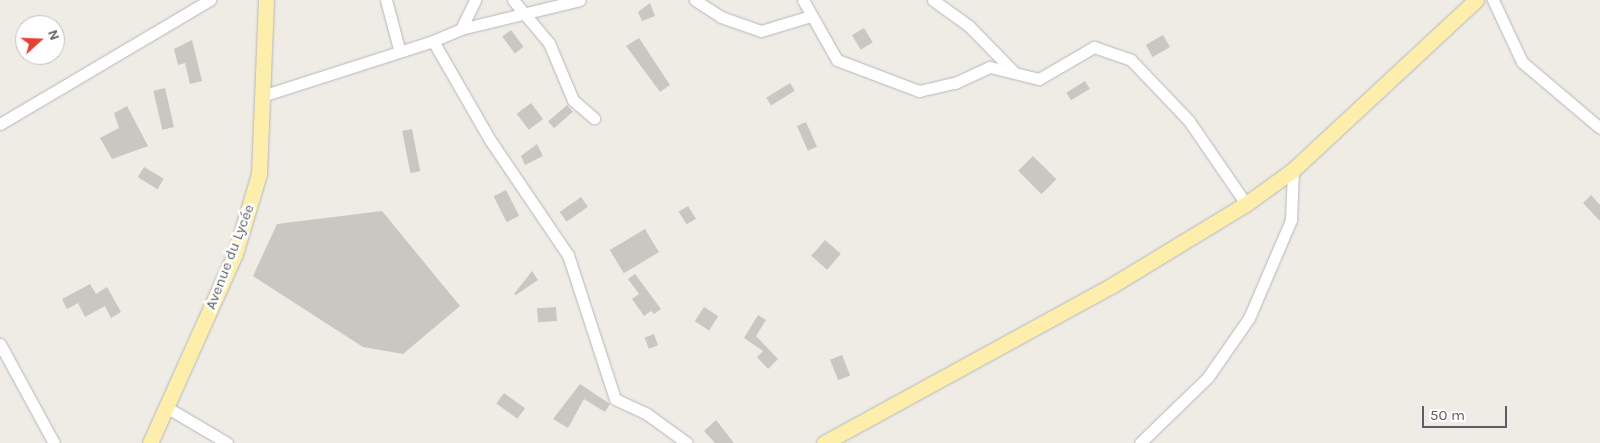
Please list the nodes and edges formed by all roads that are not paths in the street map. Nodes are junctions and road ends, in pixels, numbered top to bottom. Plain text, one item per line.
1 (210, 0) edge
2 (266, 0) edge
3 (386, 0) edge
4 (475, 0) edge
5 (513, 0) edge
6 (580, 0) edge
7 (695, 0) edge
8 (803, 0) edge
9 (933, 0) edge
10 (1476, 0) edge
11 (1493, 0) edge
12 (524, 15) junction
13 (811, 16) junction
14 (461, 29) junction
15 (432, 42) junction
16 (399, 49) junction
17 (1013, 71) junction
18 (265, 95) junction
19 (594, 118) dead end
20 (0, 124) edge
21 (1600, 128) edge
22 (1293, 170) junction
23 (1246, 204) junction
24 (0, 344) edge
25 (166, 407) junction
26 (54, 443) edge
27 (150, 443) edge
28 (227, 443) edge
29 (687, 443) edge
30 (824, 443) edge
31 (1140, 443) edge

1 - 20 street
2 - 18 main road, Avenue du Lycée
3 - 16 street
4 - 14 street
5 - 12 street
6 - 12 street
7 - 13 street
8 - 13 street
9 - 17 street
10 - 22 main road
11 - 21 street
12 - 14 street
12 - 19 street
13 - 17 street
14 - 15 street
15 - 16 street
15 - 29 street
16 - 18 street
17 - 23 street
18 - 25 main road, Avenue du Lycée
22 - 23 main road
22 - 31 street
23 - 30 main road
24 - 26 street
25 - 27 main road, Avenue du Lycée
25 - 28 street

